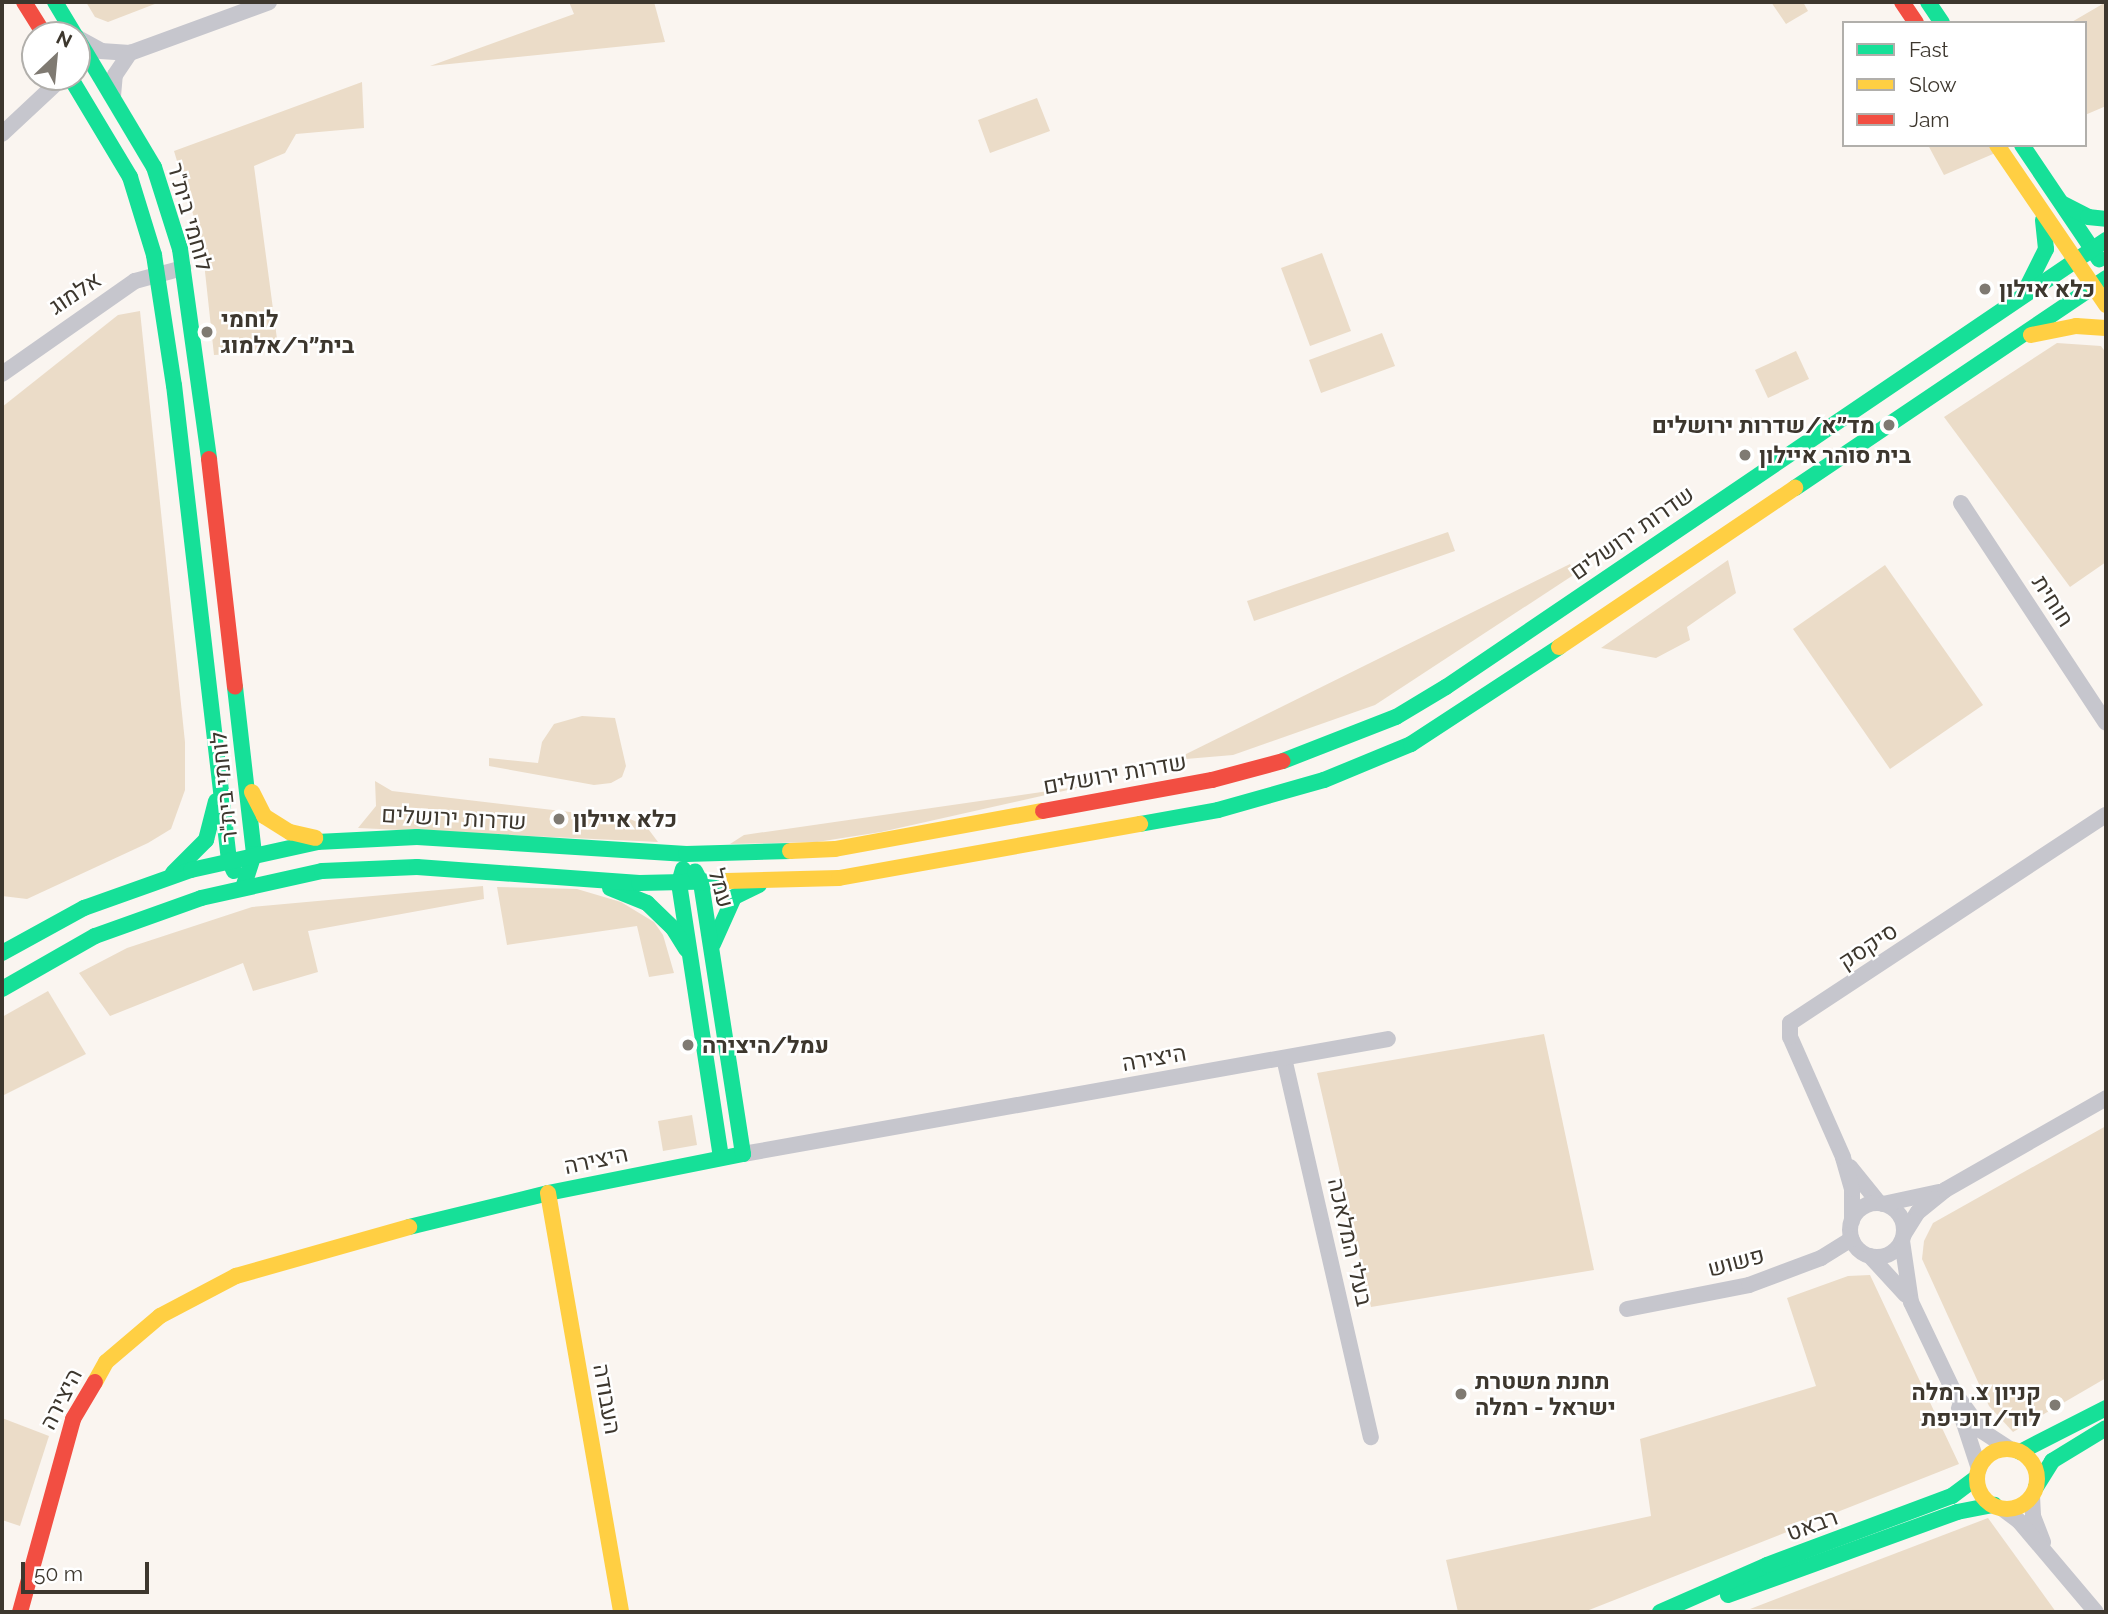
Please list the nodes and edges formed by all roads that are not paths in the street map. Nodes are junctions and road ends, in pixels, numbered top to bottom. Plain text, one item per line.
1 (24, 2) edge
2 (55, 2) edge
3 (269, 2) edge
4 (1902, 2) edge
5 (1928, 2) edge
6 (36, 21) edge
7 (67, 21) edge
8 (1915, 21) edge
9 (1941, 21) edge
10 (91, 45) edge
11 (130, 53) junction
12 (91, 60) edge
13 (48, 91) edge
14 (79, 91) edge
15 (113, 96) junction
16 (2, 134) edge
17 (1998, 147) edge
18 (2023, 147) edge
19 (2059, 200) junction
20 (2041, 211) junction
21 (2106, 219) edge
22 (2106, 240) edge
23 (2092, 249) junction
24 (2074, 262) junction
25 (183, 268) junction
26 (2106, 268) edge
27 (158, 272) junction
28 (2106, 278) edge
29 (2092, 287) junction
30 (2020, 297) junction
31 (2106, 305) edge
32 (2106, 328) edge
33 (2015, 340) junction
34 (2, 374) edge
35 (1961, 503) dead end
36 (2106, 723) edge
37 (219, 775) junction
38 (246, 775) junction
39 (2106, 815) edge
40 (2100, 825) edge
41 (327, 841) junction
42 (254, 854) junction
43 (687, 854) junction
44 (229, 860) junction
45 (575, 878) junction
46 (679, 883) junction
47 (701, 883) junction
48 (765, 883) junction
49 (243, 887) junction
50 (139, 889) junction
51 (712, 949) junction
52 (2, 953) edge
53 (690, 957) junction
54 (2, 989) edge
55 (1388, 1039) dead end
56 (1284, 1058) junction
57 (2106, 1098) edge
58 (743, 1154) junction
59 (721, 1157) junction
60 (1843, 1157) junction
61 (1945, 1190) junction
62 (548, 1193) junction
63 (1881, 1204) junction
64 (1852, 1221) junction
65 (1903, 1237) junction
66 (1852, 1239) junction
67 (1870, 1256) junction
68 (1911, 1302) junction
69 (1627, 1310) dead end
70 (1954, 1392) junction
71 (2106, 1408) edge
72 (2106, 1428) edge
73 (1371, 1437) dead end
74 (2015, 1450) junction
75 (1978, 1473) junction
76 (2034, 1492) junction
77 (1998, 1507) junction
78 (2055, 1562) junction
79 (20, 1612) edge
80 (621, 1612) edge
81 (1660, 1612) edge
82 (1673, 1612) edge
83 (2096, 1612) edge

1 - 6 main road
2 - 7 main road, לוחמי בית"ר
3 - 11 street
4 - 8 main road
5 - 9 main road
10 - 11 street
11 - 15 street
12 - 15 main road, לוחמי בית"ר
13 - 16 street
14 - 27 main road, לוחמי בית"ר
15 - 25 main road, לוחמי בית"ר
17 - 20 main road
18 - 19 main road
19 - 21 main road
19 - 23 main road
20 - 24 main road
20 - 30 main road
22 - 23 main road, שדרות ירושלים
23 - 24 main road, שדרות ירושלים
23 - 26 main road
24 - 29 main road
24 - 30 main road, שדרות ירושלים
25 - 27 street, אלמוג
25 - 38 main road, לוחמי בית"ר
27 - 34 street, אלמוג
27 - 37 main road, לוחמי בית"ר
28 - 29 main road
29 - 31 main road
29 - 33 main road
30 - 43 main road, שדרות ירושלים
32 - 33 main road
33 - 48 main road
35 - 36 street, חוחית
37 - 44 main road, לוחמי בית"ר
37 - 50 main road
38 - 41 main road
38 - 42 main road, לוחמי בית"ר
39 - 40 street, סיקסק
40 - 60 street, סיקסק
41 - 42 main road, שדרות ירושלים
41 - 43 main road, שדרות ירושלים
42 - 44 main road, שדרות ירושלים
42 - 49 main road, לוחמי בית"ר
43 - 46 main road, עמל
43 - 47 main road, עמל
44 - 49 main road, לוחמי בית"ר
44 - 50 main road, שדרות ירושלים
45 - 46 main road
45 - 49 main road
45 - 53 main road
46 - 47 main road
46 - 53 main road, עמל
47 - 48 main road
47 - 51 main road, עמל
48 - 51 main road
49 - 54 main road
50 - 52 main road, שדרות ירושלים
51 - 58 main road, עמל
53 - 59 main road, עמל
55 - 56 street, היצירה
56 - 58 street, היצירה
56 - 73 street, בעלי המלאכה
57 - 61 street
58 - 59 main road, היצירה
59 - 62 main road, היצירה
60 - 63 street, סיקסק
60 - 64 street, סיקסק
61 - 63 street
61 - 65 street
62 - 79 main road, היצירה
62 - 80 main road, העבודה
63 - 64 street
63 - 65 street
64 - 66 street
65 - 67 street
65 - 68 street
66 - 67 street
66 - 69 street, פשוש
67 - 68 street
68 - 70 street
70 - 74 street
70 - 75 street
71 - 74 main road
72 - 76 main road
74 - 75 main road
74 - 76 main road
75 - 77 main road
75 - 81 main road, רבאט
76 - 77 main road
76 - 78 street
77 - 78 street
77 - 82 main road, רבאט
78 - 83 street

